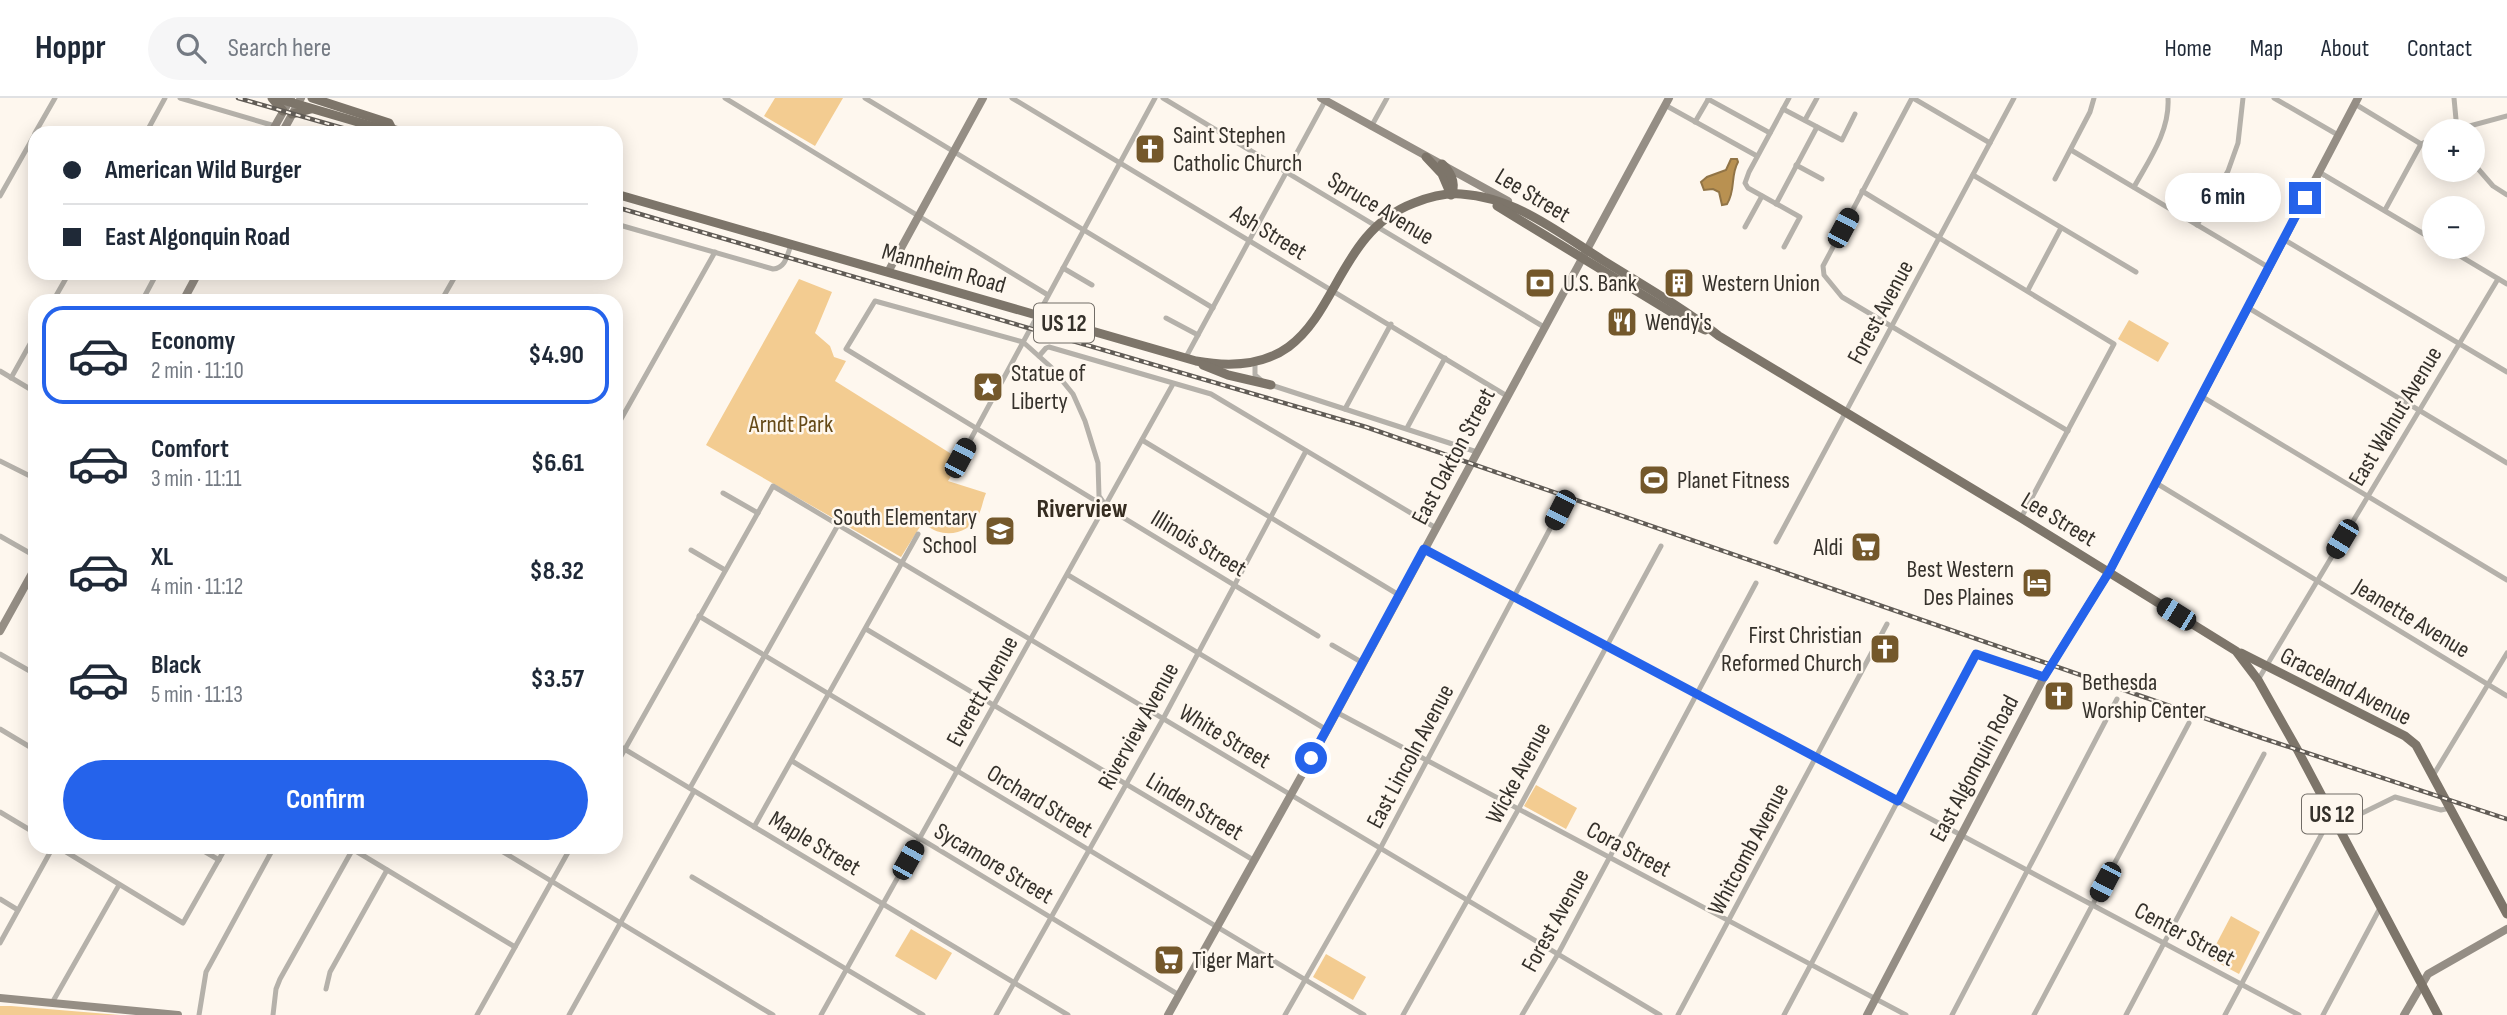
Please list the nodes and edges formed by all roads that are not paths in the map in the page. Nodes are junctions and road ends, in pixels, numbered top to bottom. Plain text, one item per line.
1 (55, 98) edge
2 (165, 98) edge
3 (180, 98) edge
4 (274, 98) edge
5 (725, 98) edge
6 (865, 98) edge
7 (983, 98) edge
8 (1012, 98) edge
9 (1155, 98) edge
10 (1163, 98) edge
11 (1387, 98) edge
12 (1789, 98) edge
13 (1816, 98) edge
14 (1912, 98) edge
15 (2014, 98) edge
16 (2094, 98) edge
17 (2168, 98) edge
18 (2243, 98) edge
19 (2274, 98) edge
20 (2454, 98) edge
21 (316, 99) edge
22 (1323, 99) edge
23 (1708, 99) edge
24 (2356, 101) edge
25 (1667, 102) edge
26 (292, 105) edge
27 (1783, 109) junction
28 (1855, 114) dead end
29 (2507, 116) edge
30 (2455, 119) edge
31 (1805, 120) junction
32 (1695, 122) junction
33 (2485, 122) edge
34 (39, 126) edge
35 (150, 126) edge
36 (264, 126) edge
37 (275, 126) edge
38 (284, 126) edge
39 (372, 126) edge
40 (390, 126) edge
41 (1371, 127) junction
42 (1817, 127) junction
43 (1770, 132) junction
44 (2338, 135) junction
45 (1990, 143) junction
46 (2421, 144) joint
47 (28, 146) edge
48 (2071, 150) junction
49 (954, 152) junction
50 (1757, 156) junction
51 (1426, 157) junction
52 (1120, 163) junction
53 (1441, 163) junction
54 (1796, 165) junction
55 (1287, 171) junction
56 (2319, 172) junction
57 (1973, 175) junction
58 (2485, 177) edge
59 (1822, 179) dead end
60 (2055, 179) dead end
61 (2134, 187) junction
62 (1863, 191) junction
63 (1451, 195) junction
64 (2507, 195) edge
65 (0, 196) edge
66 (623, 196) edge
67 (1762, 196) junction
68 (1484, 198) junction
69 (1776, 204) junction
70 (2385, 210) junction
71 (1525, 211) junction
72 (919, 216) junction
73 (1376, 225) junction
74 (2197, 225) junction
75 (623, 226) edge
76 (1745, 228) dead end
77 (2061, 228) junction
78 (1083, 231) junction
79 (2422, 233) edge
80 (1940, 237) junction
81 (2283, 239) junction
82 (1249, 240) junction
83 (791, 244) junction
84 (1784, 247) dead end
85 (715, 252) junction
86 (1584, 254) junction
87 (2465, 259) edge
88 (2268, 267) junction
89 (1063, 268) junction
90 (888, 272) junction
91 (2136, 272) dead end
92 (2498, 279) junction
93 (2507, 284) edge
94 (1092, 285) dead end
95 (2028, 290) junction
96 (1333, 291) junction
97 (1048, 295) junction
98 (2246, 307) junction
99 (1213, 308) junction
100 (1037, 315) junction
101 (1166, 318) dead end
102 (1391, 324) junction
103 (1893, 325) junction
104 (1544, 327) junction
105 (1198, 335) junction
106 (1023, 342) junction
107 (2460, 343) junction
108 (28, 348) edge
109 (1039, 356) junction
110 (1445, 358) junction
111 (1191, 359) junction
112 (1255, 360) junction
113 (0, 371) edge
114 (2507, 372) edge
115 (11, 378) junction
116 (1173, 384) junction
117 (1271, 385) junction
118 (28, 388) edge
119 (1507, 396) junction
120 (2201, 396) junction
121 (1345, 409) junction
122 (2419, 410) junction
123 (1846, 412) junction
124 (623, 416) edge
125 (1407, 428) junction
126 (976, 429) junction
127 (2068, 431) junction
128 (1142, 440) junction
129 (1306, 451) junction
130 (1477, 452) junction
131 (960, 458) dead end
132 (0, 461) edge
133 (2507, 463) edge
134 (28, 475) edge
135 (2156, 484) junction
136 (723, 493) dead end
137 (2367, 496) junction
138 (1106, 506) junction
139 (1560, 510) dead end
140 (758, 513) junction
141 (1271, 518) junction
142 (2021, 518) junction
143 (838, 525) junction
144 (1436, 528) junction
145 (918, 534) dead end
146 (0, 536) edge
147 (1776, 542) dead end
148 (1661, 546) dead end
149 (1424, 549) junction
150 (691, 550) dead end
151 (28, 552) edge
152 (902, 563) junction
153 (726, 570) junction
154 (2109, 572) junction
155 (1068, 575) junction
156 (2507, 580) edge
157 (28, 581) edge
158 (2316, 581) junction
159 (1756, 583) dead end
160 (1235, 585) junction
161 (1399, 595) junction
162 (1515, 597) junction
163 (699, 616) junction
164 (1887, 624) dead end
165 (866, 629) junction
166 (0, 631) edge
167 (1318, 636) dead end
168 (1031, 640) junction
169 (1332, 645) dead end
170 (1606, 646) junction
171 (2236, 651) junction
172 (1198, 653) junction
173 (2507, 653) edge
174 (0, 654) edge
175 (764, 655) junction
176 (1363, 663) junction
177 (2265, 666) junction
178 (28, 670) edge
179 (2044, 677) junction
180 (2258, 680) junction
181 (2488, 685) junction
182 (829, 694) junction
183 (1696, 694) junction
184 (2507, 696) edge
185 (2117, 699) dead end
186 (994, 706) junction
187 (1336, 712) junction
188 (1163, 719) junction
189 (2189, 723) dead end
190 (0, 729) edge
191 (1326, 730) junction
192 (28, 746) edge
193 (625, 750) junction
194 (623, 753) edge
195 (2264, 754) dead end
196 (1816, 758) junction
197 (792, 761) junction
198 (1426, 761) junction
199 (957, 772) junction
200 (2434, 774) junction
201 (1126, 785) junction
202 (692, 790) junction
203 (1291, 796) junction
204 (1898, 801) junction
205 (2450, 808) junction
206 (1518, 810) junction
207 (0, 812) edge
208 (2337, 822) junction
209 (754, 827) junction
210 (28, 829) edge
211 (1961, 835) junction
212 (920, 838) junction
213 (1380, 849) junction
214 (1089, 851) junction
215 (49, 854) edge
216 (69, 854) edge
217 (209, 854) edge
218 (222, 854) edge
219 (270, 854) edge
220 (349, 854) edge
221 (362, 854) edge
222 (507, 854) edge
223 (566, 854) edge
224 (1609, 858) junction
225 (219, 860) junction
226 (1255, 861) junction
227 (387, 870) junction
228 (2027, 870) junction
229 (692, 877) dead end
230 (552, 881) junction
231 (119, 885) junction
232 (0, 899) edge
233 (1468, 901) junction
234 (883, 904) junction
235 (2092, 905) junction
236 (2380, 908) junction
237 (18, 910) junction
238 (2507, 914) edge
239 (1051, 917) junction
240 (1729, 921) junction
241 (620, 922) junction
242 (1217, 928) junction
243 (2507, 929) edge
244 (0, 943) edge
245 (2164, 943) junction
246 (515, 947) junction
247 (1558, 954) junction
248 (1811, 965) junction
249 (847, 969) junction
250 (1305, 980) junction
251 (2421, 982) junction
252 (1014, 983) junction
253 (2241, 984) junction
254 (326, 989) dead end
255 (1179, 995) junction
256 (0, 998) edge
257 (1876, 999) junction
258 (52, 1003) junction
259 (178, 1015) edge
260 (199, 1015) edge
261 (273, 1015) edge
262 (477, 1015) edge
263 (569, 1015) edge
264 (773, 1015) edge
265 (821, 1015) edge
266 (923, 1015) edge
267 (996, 1015) edge
268 (1068, 1015) edge
269 (1168, 1015) edge
270 (1285, 1015) edge
271 (1364, 1015) edge
272 (1403, 1015) edge
273 (1522, 1015) edge
274 (1660, 1015) edge
275 (1678, 1015) edge
276 (1784, 1015) edge
277 (1867, 1015) edge
278 (1906, 1015) edge
279 (1952, 1015) edge
280 (2034, 1015) edge
281 (2126, 1015) edge
282 (2225, 1015) edge
283 (2299, 1015) edge
284 (2323, 1015) edge
285 (2404, 1015) edge
286 (2438, 1015) edge

1 - 34 street
2 - 35 street
3 - 36 street
4 - 26 main road
5 - 72 street
6 - 49 street
7 - 49 main road
8 - 52 street, Ash Street
9 - 52 street
10 - 55 street, Spruce Avenue
11 - 41 street
12 - 27 street
13 - 31 street
14 - 45 street
14 - 62 street
15 - 45 street, Forest Avenue
16 - 48 street
17 - 61 street
18 - 74 street
19 - 44 street
20 - 30 street
21 - 40 main road
22 - 41 main road, Lee Street
22 - 55 street
23 - 32 street
23 - 43 street
24 - 44 main road, East Algonquin Road
24 - 46 street
25 - 32 street
25 - 86 main road, East Oakton Street
26 - 37 main road
26 - 38 main road
26 - 39 main road
27 - 31 street
27 - 43 street
28 - 42 street
29 - 33 street
31 - 42 street
32 - 50 street
41 - 51 main road, Lee Street
42 - 54 street
43 - 50 street
44 - 56 main road, East Algonquin Road
45 - 57 street, Forest Avenue
46 - 70 street
47 - 65 street
48 - 60 street
48 - 61 street
49 - 72 main road
49 - 78 street
50 - 67 street
51 - 53 main road, Lee Street
51 - 63 main road
52 - 78 street
52 - 82 street, Ash Street
53 - 63 main road
53 - 71 main road, Lee Street
54 - 59 street
54 - 69 street
55 - 73 street, Spruce Avenue
55 - 82 street
56 - 70 street
56 - 81 main road, East Algonquin Road
57 - 77 street
57 - 80 street, Forest Avenue
58 - 64 street
61 - 74 street
62 - 80 street
62 - 103 street
63 - 68 main road, Mannheim Road / US 12
63 - 73 main road, Mannheim Road / US 12
66 - 83 main road, Mannheim Road / US 12
67 - 69 street
67 - 76 street
68 - 71 main road, US 12
68 - 86 main road, Lee Street / US 12
69 - 84 street
70 - 79 street
71 - 86 main road, Lee Street / US 12
72 - 90 main road
72 - 97 street
73 - 96 main road, Mannheim Road / US 12
73 - 104 street, Spruce Avenue
74 - 88 street
75 - 85 street
77 - 91 street
77 - 95 street
78 - 89 street
78 - 99 street
80 - 95 street
80 - 103 street, Forest Avenue
81 - 88 main road, East Algonquin Road
81 - 107 street
82 - 96 street, Ash Street
82 - 99 street
83 - 85 street
83 - 90 main road, Mannheim Road / US 12
85 - 124 street
86 - 104 main road, East Oakton Street
86 - 123 main road, Lee Street / US 12
87 - 92 street
88 - 98 main road, East Algonquin Road
89 - 94 street
89 - 97 street
90 - 100 main road, Mannheim Road / US 12
92 - 93 street
92 - 107 street, East Walnut Avenue
95 - 127 street
96 - 102 street, Ash Street
96 - 112 main road, Mannheim Road / US 12
97 - 100 street
98 - 120 main road, East Algonquin Road
98 - 122 street
99 - 105 street
100 - 106 street
100 - 111 main road, Mannheim Road / US 12
101 - 105 street
102 - 110 street, Ash Street
102 - 121 street
103 - 123 street, Forest Avenue
103 - 127 street
104 - 119 main road, East Oakton Street
105 - 111 street
106 - 109 street
106 - 126 street
106 - 126 street, Illinois Street
107 - 114 street
107 - 122 street, East Walnut Avenue
108 - 115 street
109 - 116 street
109 - 138 street
110 - 119 street, Ash Street
110 - 125 street
111 - 112 main road, Mannheim Road / US 12
111 - 117 main road
112 - 117 street
113 - 115 street
115 - 118 street
116 - 128 street, Everett Avenue
116 - 129 street
117 - 121 street
119 - 130 main road, East Oakton Street
120 - 135 main road, East Algonquin Road
120 - 137 street
121 - 125 street
122 - 133 street
122 - 137 street, East Walnut Avenue
123 - 142 main road, Lee Street / US 12
123 - 147 street, Forest Avenue
125 - 130 street
126 - 131 street
126 - 138 street, Illinois Street
127 - 142 street
128 - 138 street, Everett Avenue
128 - 141 street
129 - 141 street, Riverview Avenue
129 - 144 street
130 - 144 main road, East Oakton Street
132 - 134 street
135 - 154 main road, East Algonquin Road
135 - 158 street, Jeanette Avenue
136 - 140 street
137 - 156 street
137 - 158 street, East Walnut Avenue
138 - 155 street, Everett Avenue
138 - 160 street, Illinois Street
139 - 162 street, East Lincoln Avenue
140 - 143 street, White Street
140 - 153 street
141 - 160 street, Riverview Avenue
141 - 161 street
142 - 154 main road, Lee Street / US 12
143 - 152 street, White Street
143 - 175 street
144 - 149 main road, East Oakton Street
145 - 152 street
146 - 151 street
148 - 170 street, Wicke Avenue
149 - 161 main road, East Oakton Street
149 - 162 street, Center Street
150 - 153 street
152 - 165 street
152 - 168 street, White Street
153 - 163 street
154 - 171 main road, Lee Street / US 12
154 - 179 main road, East Algonquin Road
155 - 168 street, Everett Avenue
155 - 172 street
157 - 166 main road
158 - 177 street, East Walnut Avenue
158 - 181 street, Jeanette Avenue
159 - 183 street, Forest Avenue
160 - 167 street, Illinois Street
160 - 172 street, Riverview Avenue
161 - 176 main road, East Oakton Street
162 - 170 street, Center Street
162 - 198 street, East Lincoln Avenue
163 - 175 street, Orchard Street
163 - 193 street
164 - 196 street, Whitcomb Avenue
165 - 182 street
165 - 186 street, Linden Street
168 - 186 street, Everett Avenue
168 - 188 street, White Street
169 - 176 street
170 - 183 street, Center Street
170 - 206 street, Wicke Avenue
171 - 177 main road, Graceland Avenue / US 12
171 - 180 main road, Lee Street / US 12
172 - 188 street, Riverview Avenue
172 - 191 street
173 - 181 street
174 - 178 street
175 - 182 street, Orchard Street
175 - 202 street
176 - 187 main road, East Oakton Street
177 - 180 street, East Walnut Avenue
177 - 200 main road, Graceland Avenue / US 12
179 - 204 street
179 - 211 main road, East Algonquin Road
180 - 208 main road, Lee Street / US 12
181 - 184 street, Jeanette Avenue
181 - 200 street
182 - 197 street
182 - 199 street, Orchard Street
183 - 196 street, Center Street
183 - 224 street, Forest Avenue
185 - 228 street
186 - 199 street, Everett Avenue
186 - 201 street, Linden Street
187 - 191 main road, East Oakton Street
187 - 198 street, Cora Street
188 - 201 street, Riverview Avenue
188 - 203 street, White Street
189 - 235 street
190 - 192 street
191 - 203 main road, East Oakton Street
193 - 194 street
193 - 202 street, Maple Street
195 - 245 street
196 - 204 street, Center Street
196 - 240 street, Whitcomb Avenue
197 - 209 street
197 - 212 street, Sycamore Street
198 - 206 street, Cora Street
198 - 213 street, East Lincoln Avenue
199 - 212 street, Everett Avenue
199 - 214 street, Orchard Street
200 - 205 main road, Graceland Avenue / US 12
201 - 214 street, Riverview Avenue
201 - 226 street, Linden Street
202 - 209 street, Maple Street
202 - 241 street
203 - 213 street, White Street
203 - 226 main road, East Oakton Street
204 - 211 street, Center Street
204 - 248 street
205 - 208 street
205 - 238 main road, Graceland Avenue / US 12
206 - 224 street, Cora Street
206 - 233 street, Wicke Avenue
207 - 210 street
208 - 236 main road, Lee Street / US 12
208 - 253 street
209 - 234 street, Maple Street
211 - 228 street, Center Street
211 - 257 main road, East Algonquin Road
212 - 234 street, Everett Avenue
212 - 239 street, Sycamore Street
213 - 233 street, White Street
213 - 250 street, East Lincoln Avenue
214 - 239 street, Riverview Avenue
214 - 242 street, Orchard Street
215 - 237 street
216 - 231 street
217 - 225 street
218 - 225 street
219 - 260 street
220 - 261 street
221 - 227 street
222 - 230 street
223 - 230 street
224 - 240 street, Cora Street
224 - 247 street, Forest Avenue
225 - 231 street
226 - 242 main road, East Oakton Street
227 - 246 street
227 - 254 street
228 - 235 street, Center Street
228 - 279 street
229 - 249 street
230 - 241 street
230 - 246 street
231 - 258 street
232 - 237 street
233 - 247 street, White Street
233 - 272 street, Wicke Avenue
234 - 249 street, Everett Avenue
234 - 252 street, Maple Street
235 - 245 street, Center Street
235 - 280 street
236 - 251 main road, Lee Street / US 12
236 - 284 street
237 - 244 street
239 - 252 street, Riverview Avenue
239 - 255 street, Sycamore Street
240 - 248 street, Cora Street
240 - 275 street, Whitcomb Avenue
241 - 263 street
241 - 264 street
242 - 250 street, Orchard Street
242 - 255 main road, East Oakton Street
243 - 251 main road
245 - 253 street, Center Street
245 - 281 street
246 - 262 street
247 - 273 street, Forest Avenue
247 - 274 street, White Street
248 - 257 street, Cora Street
248 - 276 street
249 - 265 street, Everett Avenue
249 - 266 street
250 - 270 street, East Lincoln Avenue
250 - 271 street, Orchard Street
251 - 285 main road
251 - 286 main road, Lee Street / US 12
252 - 267 street, Riverview Avenue
252 - 268 street, Maple Street
253 - 282 street
253 - 283 street, Center Street
255 - 269 main road, East Oakton Street
256 - 258 main road
257 - 277 main road, East Algonquin Road
257 - 278 street, Cora Street
258 - 259 main road

